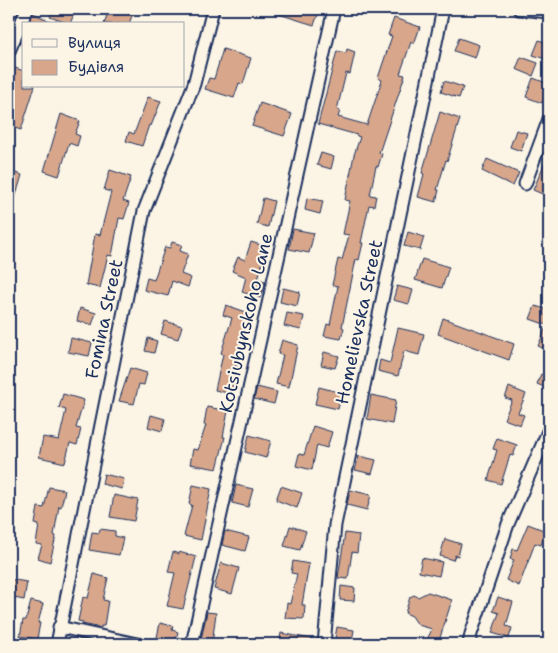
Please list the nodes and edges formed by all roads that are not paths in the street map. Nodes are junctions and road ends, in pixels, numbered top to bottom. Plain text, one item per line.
1 (27, 9) edge
2 (212, 9) edge
3 (334, 9) edge
4 (443, 9) edge
5 (519, 9) edge
6 (549, 12) edge
7 (9, 51) edge
8 (549, 119) edge
9 (525, 184) dead end
10 (549, 429) edge
11 (59, 626) junction
12 (57, 644) edge
13 (137, 644) edge
14 (192, 644) edge
15 (324, 644) edge
16 (469, 644) edge

1 - 7 street
2 - 11 street, Fomina Street
3 - 14 street, Kotsiubynskoho Lane
4 - 15 street, Homelievska Street
5 - 6 street
8 - 9 street
10 - 16 street
11 - 12 street, Fomina Street
11 - 13 street

